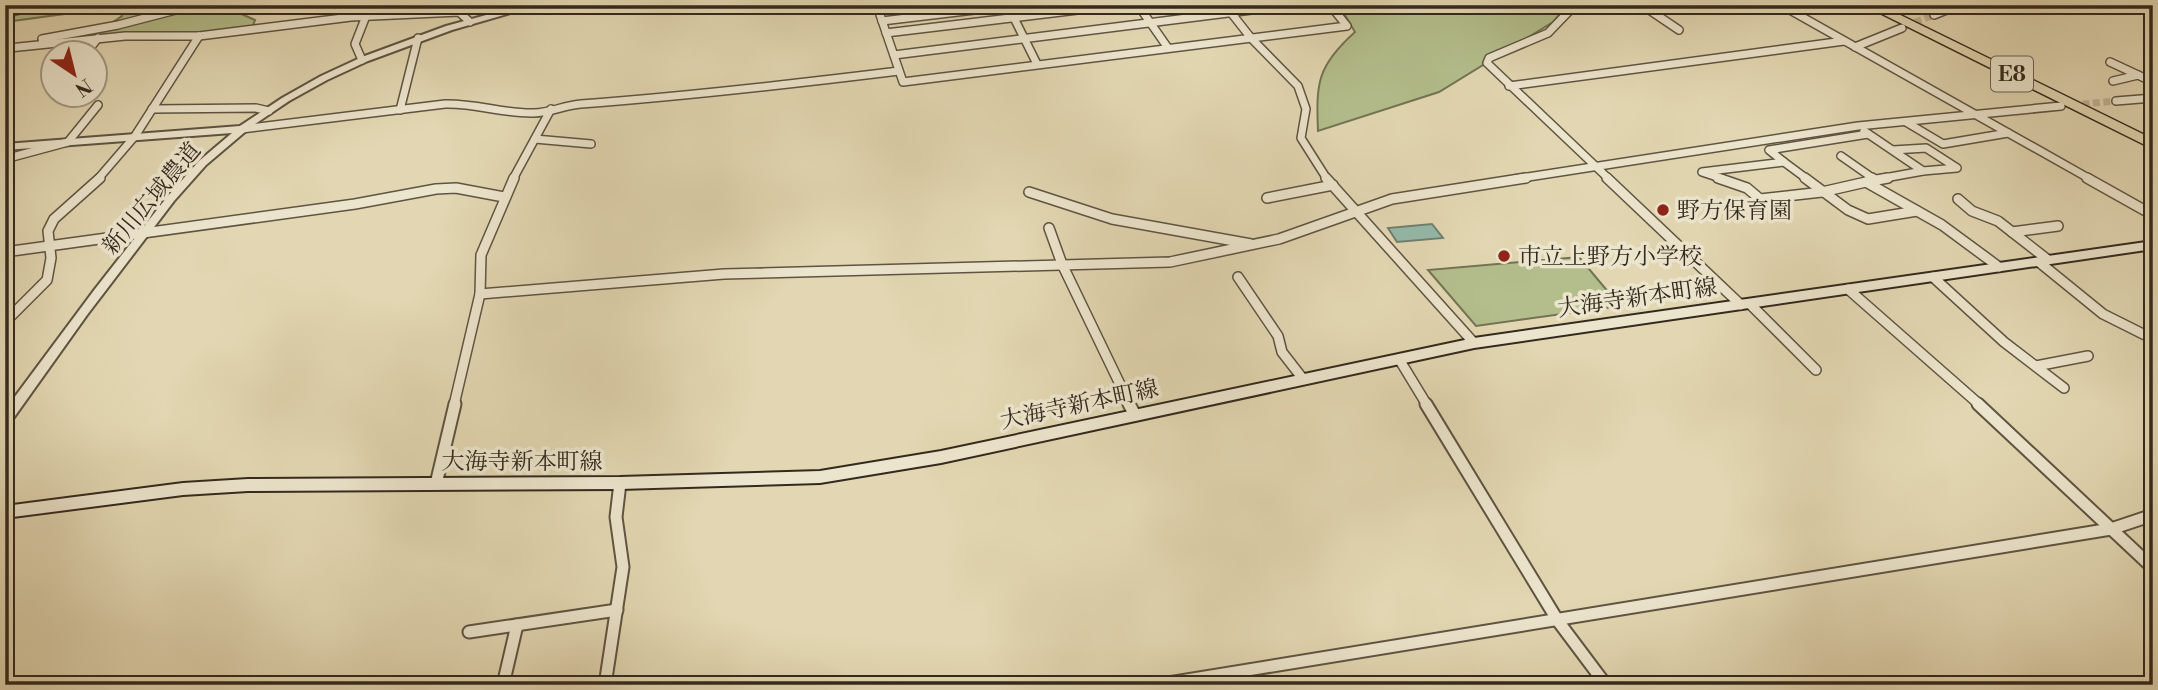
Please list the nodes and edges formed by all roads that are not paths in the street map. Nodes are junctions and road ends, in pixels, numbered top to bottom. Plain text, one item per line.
1 (45, 5) edge
2 (195, 5) edge
3 (356, 5) edge
4 (1119, 5) edge
5 (1138, 5) edge
6 (1226, 5) edge
7 (1291, 5) edge
8 (1330, 5) edge
9 (1575, 5) edge
10 (1642, 5) edge
11 (1780, 5) edge
12 (1870, 5) edge
13 (1886, 5) edge
14 (1958, 5) edge
15 (527, 6) edge
16 (877, 6) edge
17 (1231, 13) junction
18 (5, 15) edge
19 (1934, 15) tunnel mouth
20 (366, 16) junction
21 (351, 17) junction
22 (1014, 18) junction
23 (882, 21) junction
24 (470, 22) junction
25 (1150, 23) junction
26 (1902, 28) tunnel mouth
27 (1679, 30) dead end
28 (887, 33) junction
29 (199, 36) junction
30 (98, 38) edge
31 (418, 38) junction
32 (1023, 38) junction
33 (1251, 38) junction
34 (1844, 40) junction
35 (38, 46) edge
36 (1856, 47) junction
37 (1168, 48) junction
38 (7, 50) edge
39 (894, 55) junction
40 (362, 60) junction
41 (2110, 62) dead end
42 (1037, 64) junction
43 (899, 71) junction
44 (2138, 74) junction
45 (2113, 81) dead end
46 (2153, 82) edge
47 (1509, 86) junction
48 (2153, 98) edge
49 (2116, 102) tunnel mouth
50 (2061, 106) tunnel mouth
51 (96, 108) edge
52 (152, 109) junction
53 (551, 109) junction
54 (400, 110) junction
55 (269, 111) junction
56 (1977, 115) junction
57 (1906, 122) junction
58 (1858, 126) junction
59 (242, 129) junction
60 (2008, 133) junction
61 (1868, 134) junction
62 (2153, 135) edge
63 (135, 136) junction
64 (535, 139) junction
65 (68, 142) junction
66 (591, 144) dead end
67 (2153, 145) edge
68 (5, 147) edge
69 (1892, 150) junction
70 (1841, 156) dead end
71 (5, 159) edge
72 (1784, 162) junction
73 (1596, 167) junction
74 (1923, 171) junction
75 (1875, 180) junction
76 (1866, 182) junction
77 (1333, 185) junction
78 (1029, 191) dead end
79 (1822, 192) junction
80 (504, 197) junction
81 (1267, 198) dead end
82 (1958, 199) dead end
83 (1918, 211) junction
84 (1358, 212) junction
85 (2153, 215) edge
86 (2058, 226) dead end
87 (1049, 228) dead end
88 (2012, 232) junction
89 (144, 233) junction
90 (1255, 245) junction
91 (2153, 245) edge
92 (48, 246) junction
93 (5, 252) edge
94 (2044, 261) junction
95 (1062, 264) junction
96 (1999, 268) junction
97 (1238, 277) dead end
98 (1933, 277) junction
99 (1848, 289) junction
100 (480, 294) junction
101 (1746, 304) junction
102 (5, 323) edge
103 (2153, 339) edge
104 (1474, 344) junction
105 (2088, 356) dead end
106 (1399, 359) junction
107 (2036, 366) junction
108 (1816, 370) dead end
109 (1303, 379) junction
110 (2064, 388) dead end
111 (1135, 415) junction
112 (5, 420) edge
113 (620, 483) junction
114 (436, 484) junction
115 (5, 512) edge
116 (2153, 515) edge
117 (2111, 529) junction
118 (2153, 568) edge
119 (617, 610) junction
120 (1558, 621) junction
121 (517, 625) junction
122 (469, 632) dead end
123 (503, 685) edge
124 (605, 685) edge
125 (1156, 685) edge
126 (1605, 685) edge

1 - 18 street
2 - 38 street
3 - 21 street
4 - 22 street
5 - 25 street
6 - 17 street
7 - 17 street
8 - 33 street
9 - 47 street
10 - 27 street
11 - 34 street
12 - 67 highway, E8
13 - 62 highway, E8
14 - 19 street
15 - 24 street, 新川広域農道
16 - 23 street
17 - 25 street
17 - 33 street
20 - 21 street
20 - 24 street
20 - 40 street
21 - 29 street
22 - 23 street
22 - 28 street
22 - 32 street
23 - 28 street
24 - 31 street, 新川広域農道
25 - 32 street
25 - 37 street
26 - 36 street
28 - 39 street
29 - 30 street
29 - 52 street
31 - 40 street, 新川広域農道
31 - 54 street
32 - 39 street
32 - 42 street
33 - 37 street
33 - 77 street
34 - 36 street
34 - 47 street
35 - 38 street
36 - 56 street
37 - 42 street
39 - 43 street
40 - 55 street, 新川広域農道
41 - 44 street
42 - 43 street
43 - 53 street
44 - 45 street
44 - 46 street
47 - 73 street
48 - 49 street
50 - 56 street
51 - 65 street
52 - 55 street
52 - 63 street
53 - 54 street
53 - 64 street
54 - 59 street
55 - 59 street, 新川広域農道
56 - 57 street
56 - 60 street
57 - 58 street
57 - 60 street
58 - 61 street
58 - 73 street
59 - 63 street
59 - 89 street, 新川広域農道
60 - 85 street
61 - 69 street
61 - 72 street
63 - 65 street
63 - 92 street
64 - 66 street
64 - 80 street
65 - 68 street
65 - 71 street
69 - 74 street
69 - 74 street
70 - 75 street
72 - 79 street
72 - 79 street
73 - 84 street
73 - 101 street
74 - 75 street
75 - 76 street
76 - 79 street
76 - 83 street
77 - 81 street
77 - 84 street
78 - 90 street
79 - 83 street
80 - 89 street
80 - 100 street
82 - 88 street
83 - 96 street
84 - 90 street
84 - 104 street
86 - 88 street
87 - 95 street
88 - 94 street
89 - 92 street
89 - 112 street, 新川広域農道
90 - 95 street
91 - 94 main road, 大海寺新本町線
92 - 93 street
92 - 102 street
94 - 96 main road, 大海寺新本町線
94 - 103 street
95 - 100 street
95 - 111 street
96 - 98 main road, 大海寺新本町線
97 - 109 street
98 - 99 main road, 大海寺新本町線
98 - 107 street
99 - 101 main road, 大海寺新本町線
99 - 117 street
100 - 114 street
101 - 104 main road, 大海寺新本町線
101 - 108 street
104 - 106 main road, 大海寺新本町線
105 - 107 street
106 - 109 main road, 大海寺新本町線
106 - 120 street
107 - 110 street
109 - 111 main road, 大海寺新本町線
111 - 113 main road, 大海寺新本町線
113 - 114 main road, 大海寺新本町線
113 - 119 street
114 - 115 main road, 大海寺新本町線
116 - 117 street
117 - 118 street
117 - 120 street
119 - 121 street
119 - 124 street
120 - 125 street
120 - 126 street
121 - 122 street
121 - 123 street

